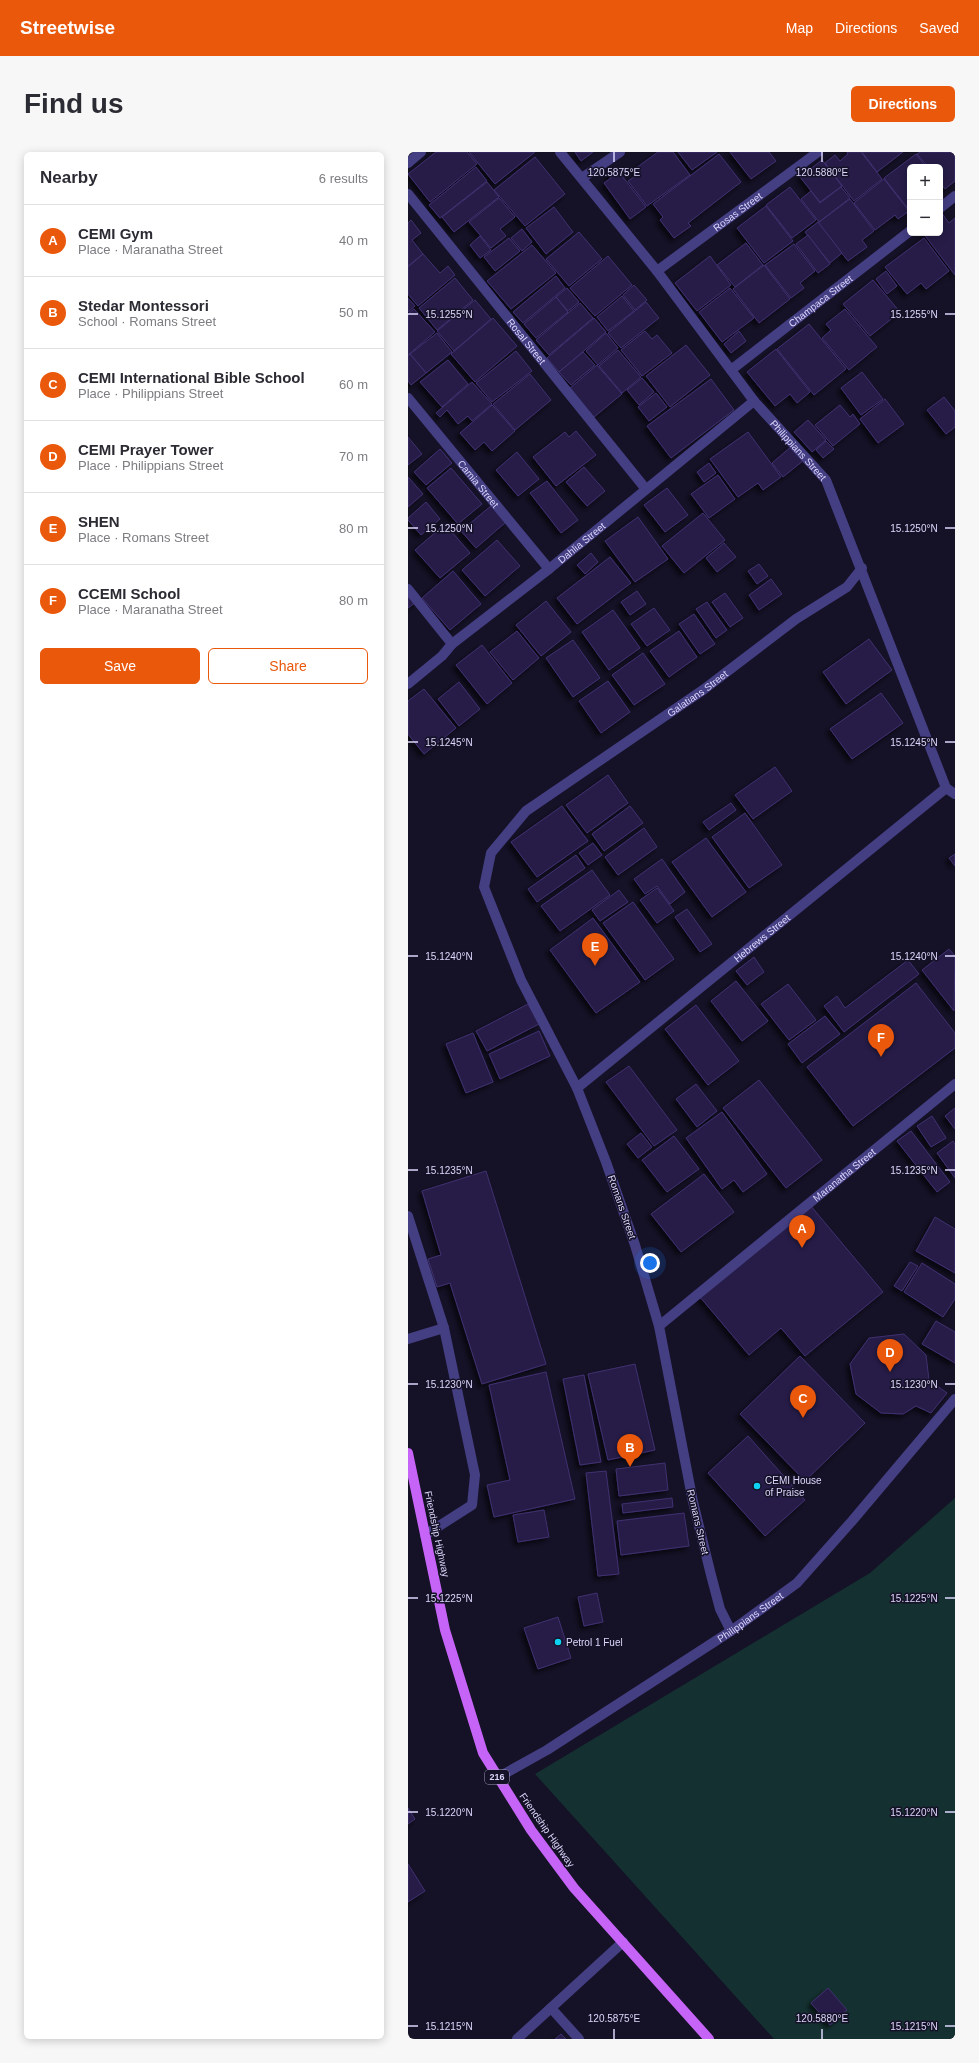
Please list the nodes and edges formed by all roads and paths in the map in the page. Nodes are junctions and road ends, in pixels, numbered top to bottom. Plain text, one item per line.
1 (421, 152) edge
2 (560, 152) edge
3 (620, 152) edge
4 (818, 152) edge
5 (408, 163) edge
6 (582, 178) junction
7 (408, 194) edge
8 (955, 196) edge
9 (943, 206) edge
10 (907, 233) edge
11 (657, 270) junction
12 (731, 370) junction
13 (408, 398) edge
14 (754, 401) junction
15 (645, 488) junction
16 (862, 568) junction
17 (549, 569) junction
18 (408, 589) edge
19 (452, 644) junction
20 (408, 684) edge
21 (951, 791) edge
22 (526, 811) joint
23 (955, 1084) edge
24 (577, 1088) junction
25 (408, 1216) edge
26 (659, 1326) junction
27 (444, 1328) junction
28 (408, 1339) edge
29 (955, 1399) edge
30 (408, 1453) edge
31 (425, 1535) junction
32 (731, 1631) junction
33 (497, 1778) junction
34 (622, 1942) junction
35 (551, 2008) junction
36 (516, 2039) edge
37 (580, 2039) edge
38 (709, 2039) edge

1 - 5 street
2 - 6 street, Philippians Street
3 - 6 street
4 - 11 street, Rosas Street
6 - 11 street, Philippians Street
7 - 15 street, Rosal Street
8 - 9 street
10 - 12 street, Champaca Street
11 - 12 street, Philippians Street
12 - 14 street, Philippians Street
13 - 17 street, Camia Street
14 - 15 street, Dahlia Street
14 - 16 street, Philippians Street
15 - 17 street, Dahlia Street
16 - 21 street, Philippians Street
16 - 22 street, Galatians Street
17 - 19 street, Dahlia Street
18 - 19 street
19 - 20 street, Dahlia Street
21 - 24 street, Hebrews Street
22 - 24 street, Romans Street
23 - 26 street, Maranatha Street
24 - 26 street, Romans Street
25 - 27 street
26 - 32 street, Romans Street
27 - 28 street
27 - 31 street
29 - 32 street, Philippians Street
30 - 31 main road, Friendship Highway / 216
31 - 33 main road, Friendship Highway / 216
32 - 33 street, Philippians Street
33 - 34 main road, Friendship Highway / 216
34 - 35 street
34 - 38 main road, Friendship Highway / 216
35 - 36 street
35 - 37 street

